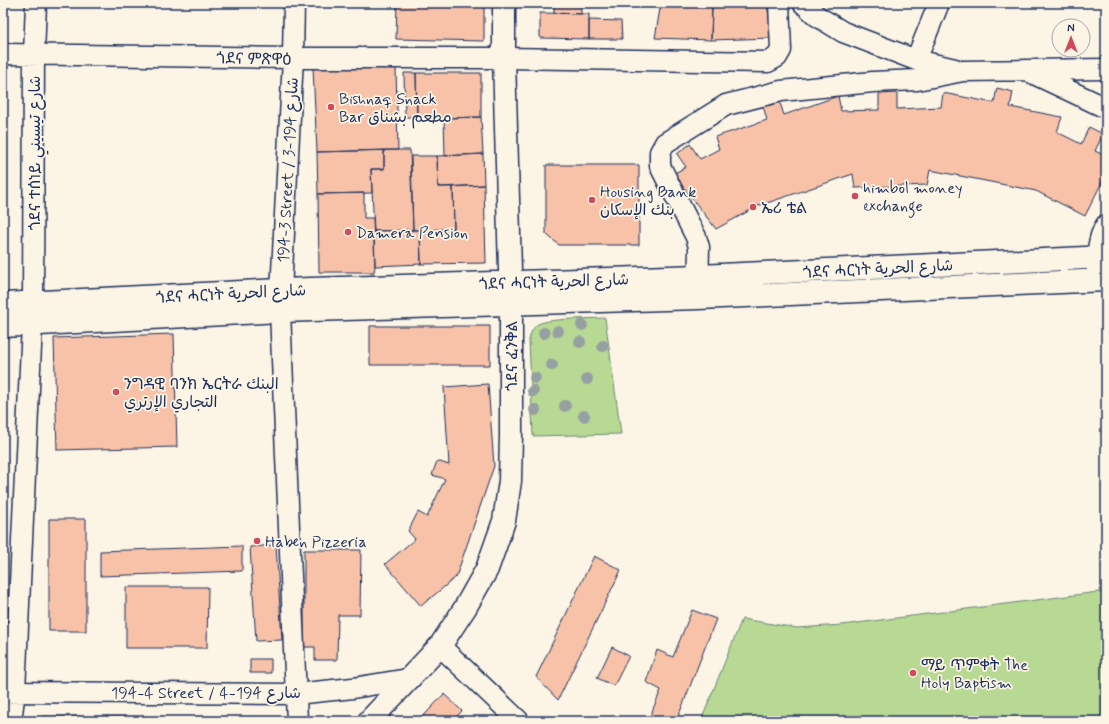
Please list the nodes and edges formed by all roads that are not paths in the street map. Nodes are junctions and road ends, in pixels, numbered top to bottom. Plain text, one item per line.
1 (36, 3) edge
2 (294, 3) edge
3 (504, 3) edge
4 (779, 3) edge
5 (803, 3) edge
6 (939, 3) edge
7 (3, 54) edge
8 (34, 55) junction
9 (293, 58) junction
10 (504, 58) junction
11 (916, 60) junction
12 (1106, 69) edge
13 (963, 71) junction
14 (1028, 71) junction
15 (1106, 108) edge
16 (1106, 225) edge
17 (1101, 258) edge
18 (699, 276) junction
19 (1101, 280) edge
20 (510, 282) junction
21 (281, 290) junction
22 (698, 298) junction
23 (33, 303) junction
24 (3, 304) edge
25 (511, 305) junction
26 (280, 312) junction
27 (32, 325) junction
28 (3, 326) edge
29 (440, 646) junction
30 (408, 680) junction
31 (9, 691) edge
32 (295, 694) junction
33 (11, 721) edge
34 (297, 721) edge
35 (369, 721) edge
36 (519, 721) edge

1 - 8 street, ጎደና ተሰነይ شارع تيسيني
2 - 9 street, 194-3 Street / شارع 194-3
3 - 10 main road, ጎደና ፈንቅል
4 - 10 street, ጎደና ምጽዋዕ
5 - 11 street
6 - 11 street
7 - 8 street, ጎደና ምጽዋዕ
8 - 9 street, ጎደና ምጽዋዕ
8 - 23 street, ጎደና ተሰነይ شارع تيسيني
9 - 10 street, ጎደና ምጽዋዕ
9 - 21 street, 194-3 Street / شارع 194-3
10 - 20 main road, ጎደና ፈንቅል
11 - 13 street
12 - 14 street
13 - 14 street
13 - 18 street
14 - 15 street
16 - 17 street
17 - 18 main road, ጎደና ሓርነት شارع الحرية
17 - 19 street
18 - 20 main road, ጎደና ሓርነት شارع الحرية
18 - 22 street
19 - 22 main road, ጎደና ሓርነት شارع الحرية
20 - 21 main road, ጎደና ሓርነት شارع الحرية
20 - 25 main road, ጎደና ፈንቅል
21 - 23 main road, ጎደና ሓርነት شارع الحرية
21 - 26 street, 194-3 Street / شارع 194-3
22 - 25 main road, ጎደና ሓርነት شارع الحرية
23 - 24 main road, ጎደና ሓርነት شارع الحرية
23 - 27 street, ጎደና ተሰነይ شارع تيسيني
25 - 26 main road, ጎደና ሓርነት شارع الحرية
25 - 29 main road, ጎደና ፈንቅል
26 - 27 main road, ጎደና ሓርነት شارع الحرية
26 - 32 street, 194-3 Street / شارع 194-3
27 - 28 main road, ጎደና ሓርነት شارع الحرية
27 - 31 street, ጎደና ተሰነይ شارع تيسيني
29 - 30 main road, ጎደና ፈንቅል
29 - 36 street
30 - 32 street, 194-4 Street / شارع 194-4
30 - 35 main road, ጎደና ፈንቅል
31 - 32 street, 194-4 Street / شارع 194-4
31 - 33 street, ጎደና ተሰነይ شارع تيسيني
32 - 34 street, 194-3 Street / شارع 194-3

